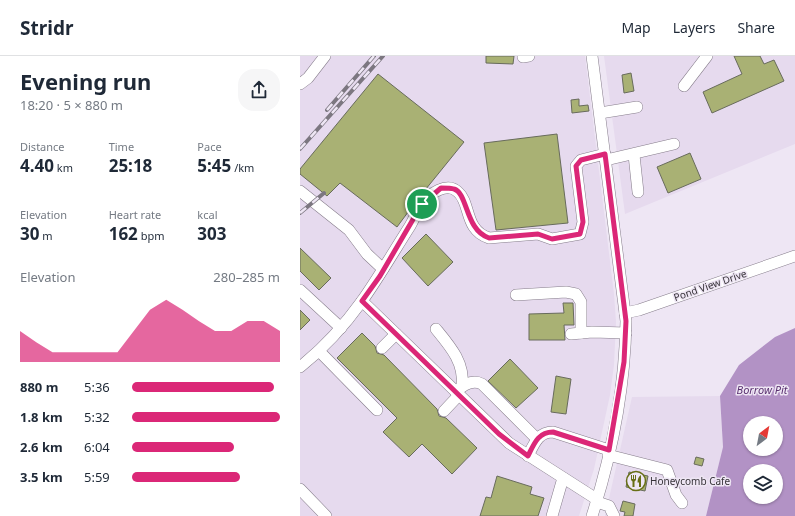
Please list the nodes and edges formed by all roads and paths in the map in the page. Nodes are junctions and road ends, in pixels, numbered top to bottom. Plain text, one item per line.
1 (325, 56) edge
2 (592, 56) edge
3 (707, 56) edge
4 (300, 84) edge
5 (684, 86) dead end
6 (637, 107) dead end
7 (600, 113) junction
8 (674, 144) dead end
9 (634, 154) junction
10 (605, 157) junction
11 (300, 191) edge
12 (638, 192) dead end
13 (795, 256) edge
14 (384, 267) junction
15 (300, 290) edge
16 (516, 295) dead end
17 (362, 301) junction
18 (625, 313) junction
19 (341, 328) junction
20 (436, 329) dead end
21 (626, 333) junction
22 (396, 334) junction
23 (382, 348) dead end
24 (319, 351) junction
25 (300, 367) edge
26 (459, 391) junction
27 (377, 410) dead end
28 (444, 411) dead end
29 (537, 439) junction
30 (608, 453) junction
31 (528, 456) junction
32 (563, 478) junction
33 (300, 489) edge
34 (597, 501) junction
35 (682, 503) dead end
36 (326, 516) edge
37 (552, 516) edge
38 (592, 516) edge
39 (614, 516) edge

1 - 4 street
2 - 7 street
3 - 5 street
6 - 7 street
7 - 10 street
8 - 9 street
9 - 10 street
9 - 12 street
10 - 14 street
10 - 18 street
11 - 14 street
13 - 18 street, Pond View Drive
14 - 17 street
15 - 19 street
16 - 21 street
17 - 19 street
17 - 22 street
18 - 21 street
19 - 24 street
20 - 26 street
21 - 30 street
22 - 23 street
22 - 26 street
24 - 25 street
24 - 27 street
26 - 28 street
26 - 29 street
26 - 31 street
29 - 30 street
29 - 31 street
30 - 34 street
30 - 35 street
31 - 32 street
32 - 34 street
32 - 37 street
33 - 36 street
34 - 38 street
34 - 39 street

